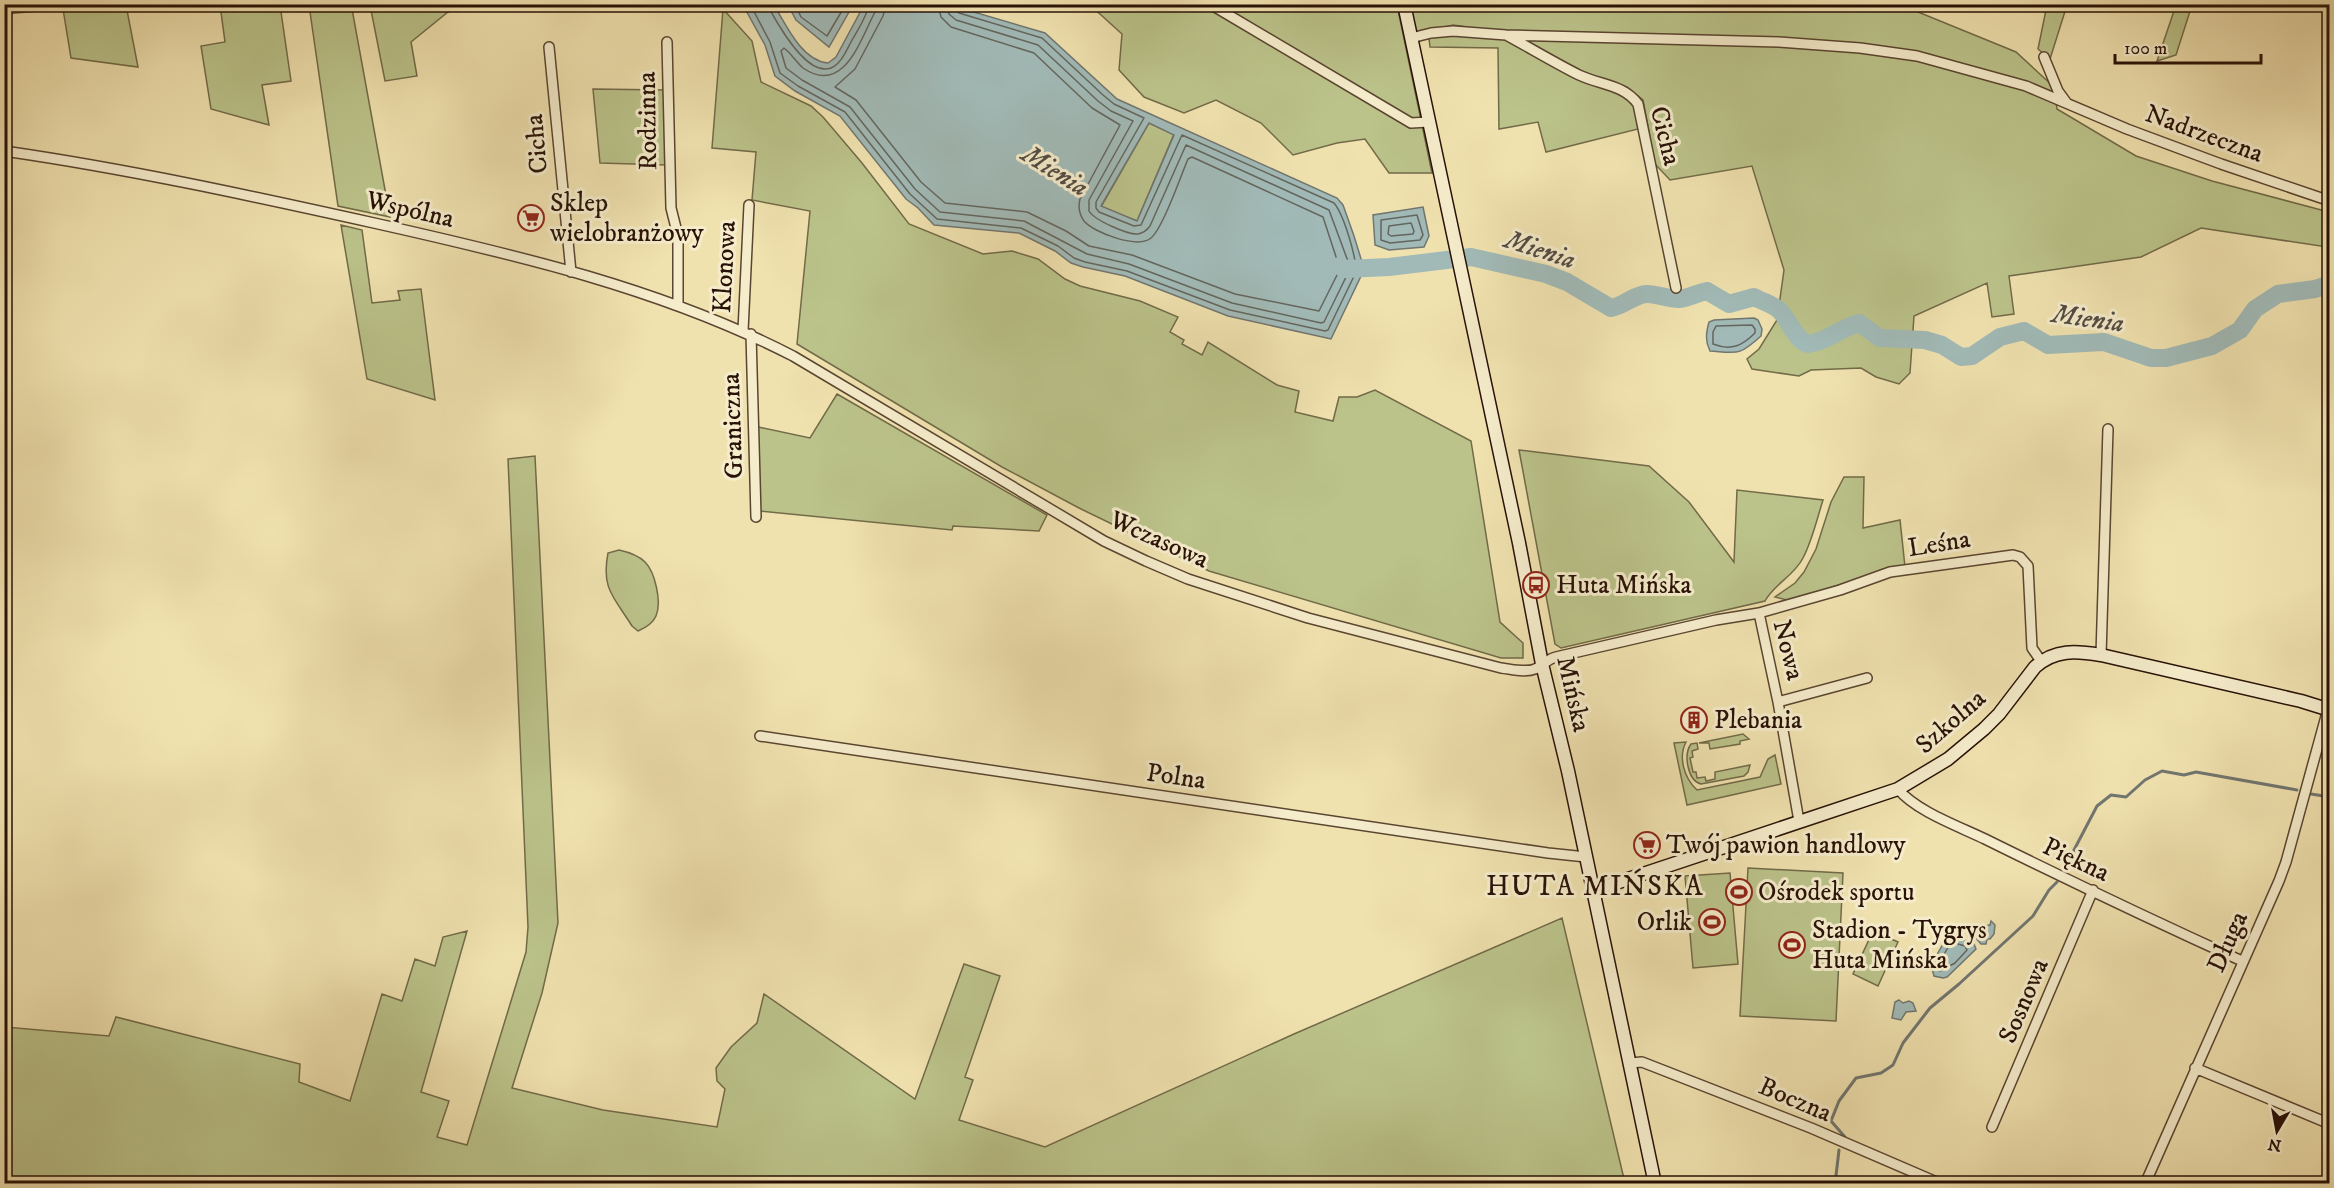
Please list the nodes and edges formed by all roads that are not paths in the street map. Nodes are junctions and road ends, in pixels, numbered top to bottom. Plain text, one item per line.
1 (1210, 4) edge
2 (1404, 4) edge
3 (1506, 35) junction
4 (1411, 38) junction
5 (667, 42) dead end
6 (549, 47) dead end
7 (2044, 57) dead end
8 (2066, 102) junction
9 (1429, 122) junction
10 (4, 151) edge
11 (2330, 201) edge
12 (749, 205) dead end
13 (570, 272) junction
14 (1676, 288) dead end
15 (678, 306) junction
16 (747, 332) junction
17 (793, 356) joint
18 (2108, 429) dead end
19 (756, 517) dead end
20 (1759, 613) junction
21 (2101, 655) junction
22 (2041, 661) junction
23 (1542, 664) junction
24 (1867, 678) dead end
25 (1778, 702) junction
26 (2329, 710) edge
27 (760, 736) dead end
28 (1898, 789) junction
29 (1799, 822) junction
30 (1586, 857) junction
31 (2093, 890) junction
32 (1594, 892) junction
33 (2242, 961) junction
34 (1630, 1064) junction
35 (2195, 1068) junction
36 (2330, 1124) edge
37 (1992, 1127) dead end
38 (1655, 1184) edge
39 (1941, 1184) edge
40 (2145, 1184) edge

1 - 9 street
2 - 4 main road, Mińska
3 - 4 street, Nadrzeczna
3 - 8 street, Nadrzeczna
3 - 14 street, Cicha
4 - 9 main road, Mińska
5 - 15 street, Rodzinna
6 - 13 street, Cicha
7 - 8 street
8 - 11 street, Nadrzeczna
9 - 23 main road, Mińska
10 - 13 street, Wspólna
12 - 16 street, Klonowa
13 - 15 street, Wspólna
15 - 16 street, Wspólna
16 - 17 street, Wspólna
16 - 19 street, Graniczna
17 - 23 street, Wczasowa
18 - 21 street
20 - 22 street, Leśna
20 - 23 street, Nowa
20 - 25 street, Nowa
21 - 22 main road
21 - 26 main road
22 - 28 main road, Szkolna
23 - 30 main road, Mińska
24 - 25 street, Nowa
25 - 29 street, Nowa
26 - 33 street, Długa
27 - 30 street, Polna
28 - 29 main road, Szkolna
28 - 31 street, Piękna
29 - 32 main road, Szkolna
30 - 32 main road, Mińska
31 - 33 street, Piękna
31 - 37 street, Sosnowa
32 - 34 main road, Mińska
33 - 35 street, Długa
34 - 38 main road, Mińska
34 - 39 street, Boczna
35 - 36 street
35 - 40 street, Długa

